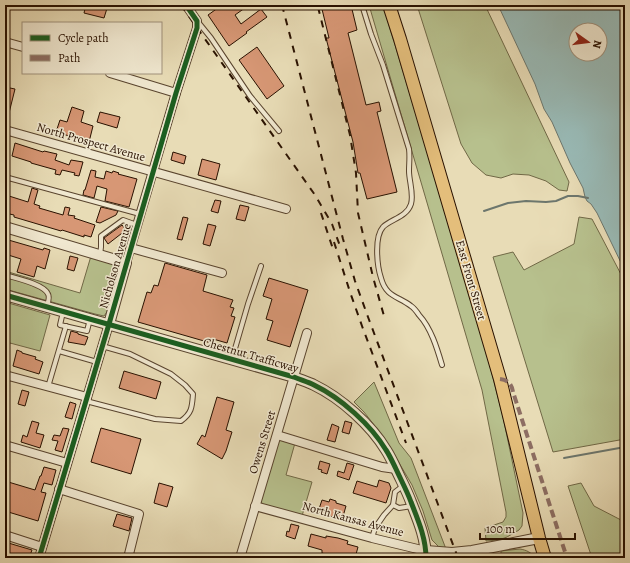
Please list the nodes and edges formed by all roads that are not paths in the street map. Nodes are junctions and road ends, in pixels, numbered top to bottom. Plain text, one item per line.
1 (186, 5) edge
2 (362, 5) edge
3 (389, 5) edge
4 (197, 20) junction
5 (5, 42) edge
6 (22, 47) edge
7 (113, 74) edge
8 (176, 93) junction
9 (5, 130) edge
10 (279, 131) dead end
11 (153, 172) junction
12 (5, 177) edge
13 (286, 210) dead end
14 (141, 214) junction
15 (137, 225) junction
16 (5, 227) edge
17 (131, 248) junction
18 (100, 255) junction
19 (126, 263) junction
20 (261, 266) dead end
21 (222, 273) dead end
22 (5, 275) edge
23 (5, 294) edge
24 (47, 306) junction
25 (63, 311) junction
26 (90, 318) junction
27 (109, 324) junction
28 (66, 326) junction
29 (307, 333) dead end
30 (102, 346) junction
31 (59, 351) junction
32 (232, 359) junction
33 (98, 362) junction
34 (442, 365) dead end
35 (5, 375) edge
36 (294, 377) junction
37 (48, 387) junction
38 (86, 399) junction
39 (277, 435) junction
40 (5, 445) edge
41 (67, 463) junction
42 (396, 469) junction
43 (404, 485) junction
44 (59, 489) junction
45 (393, 505) junction
46 (255, 506) junction
47 (413, 506) junction
48 (5, 535) edge
49 (372, 538) junction
50 (538, 538) junction
51 (42, 547) junction
52 (479, 554) edge
53 (426, 555) edge
54 (39, 558) edge
55 (128, 558) edge
56 (240, 558) edge
57 (545, 558) edge

1 - 4 street
2 - 34 lane
3 - 50 main road, East Front Street
4 - 8 street, Nicholson Avenue
4 - 10 lane
5 - 6 street
7 - 8 street
8 - 11 street, Nicholson Avenue
9 - 11 street, North Prospect Avenue
11 - 13 street, North Prospect Avenue
11 - 14 street, Nicholson Avenue
12 - 14 lane
14 - 15 street, Nicholson Avenue
15 - 17 street, Nicholson Avenue
15 - 18 lane
16 - 18 street
17 - 19 street, Nicholson Avenue
17 - 21 street
18 - 19 street
19 - 27 street, Nicholson Avenue
20 - 32 lane
22 - 24 lane
23 - 24 street, Chestnut Trafficway
24 - 25 street, Chestnut Trafficway
25 - 26 street, Chestnut Trafficway
25 - 28 lane
26 - 27 street, Chestnut Trafficway
26 - 28 lane
27 - 30 street, Nicholson Avenue
27 - 32 street, Chestnut Trafficway
28 - 31 lane
29 - 36 street, Owens Street
30 - 33 street, Nicholson Avenue
30 - 38 lane
31 - 33 lane
31 - 37 lane
32 - 36 street, Chestnut Trafficway
33 - 38 street, Nicholson Avenue
35 - 37 street
36 - 39 street, Owens Street
36 - 42 street, Chestnut Trafficway
37 - 38 street
38 - 41 street, Nicholson Avenue
39 - 42 street
39 - 46 street, Owens Street
40 - 41 street
41 - 44 street, Nicholson Avenue
42 - 43 street, Chestnut Trafficway
43 - 45 lane
43 - 47 street, Chestnut Trafficway
44 - 51 street, Nicholson Avenue
44 - 55 street
45 - 47 lane
45 - 49 lane
46 - 49 street, North Kansas Avenue
46 - 56 street, Owens Street
47 - 53 street, Chestnut Trafficway
48 - 51 street
49 - 53 street, North Kansas Avenue
50 - 52 street, North Kansas Avenue
50 - 57 main road, East Front Street
51 - 54 street, Nicholson Avenue
52 - 53 street, North Kansas Avenue

